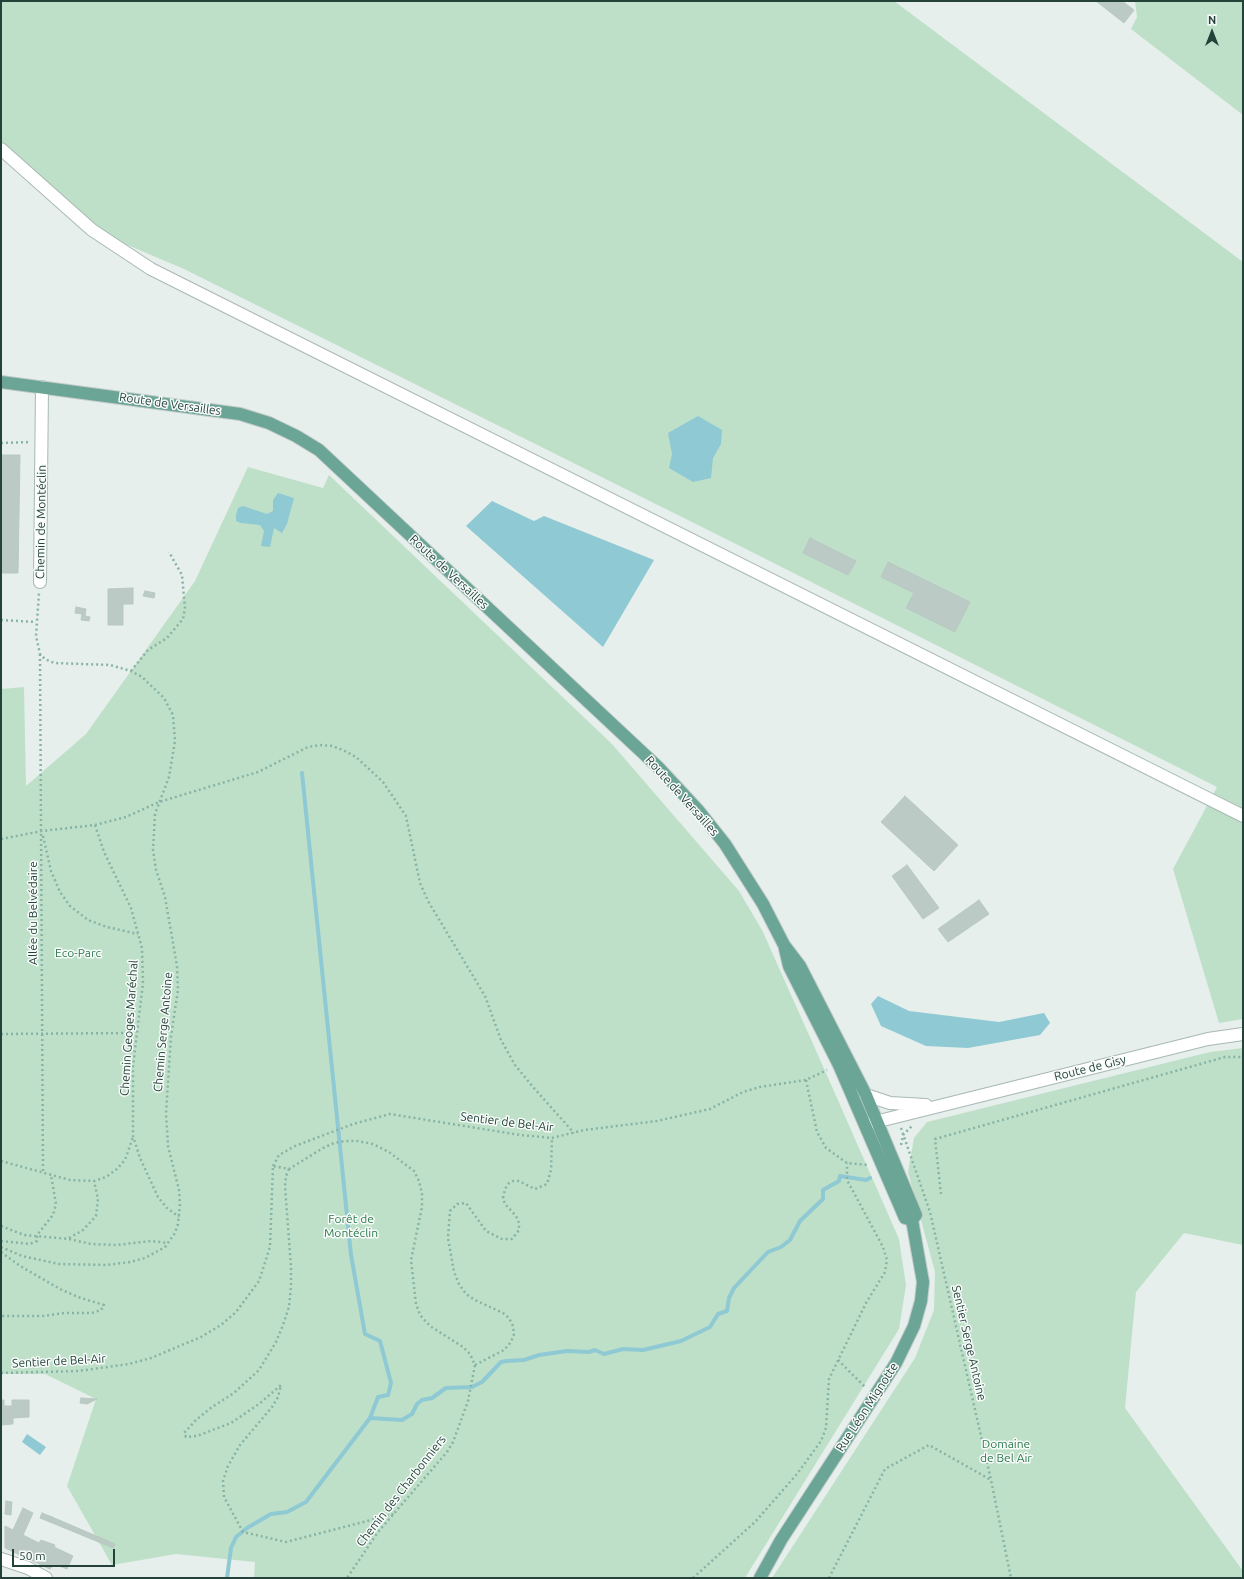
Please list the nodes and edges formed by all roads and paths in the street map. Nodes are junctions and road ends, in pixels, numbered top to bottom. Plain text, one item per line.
1 (1, 149) edge
2 (1, 382) edge
3 (42, 387) junction
4 (42, 442) junction
5 (1, 443) edge
6 (169, 552) dead end
7 (40, 582) joint
8 (1, 620) edge
9 (36, 622) junction
10 (40, 654) junction
11 (131, 671) junction
12 (159, 802) junction
13 (1243, 816) edge
14 (95, 825) junction
15 (42, 831) junction
16 (1, 839) edge
17 (139, 934) junction
18 (784, 945) junction
19 (42, 1033) junction
20 (136, 1033) junction
21 (1, 1034) edge
22 (1243, 1034) edge
23 (1243, 1057) edge
24 (839, 1065) junction
25 (806, 1080) junction
26 (866, 1094) junction
27 (937, 1106) junction
28 (896, 1117) junction
29 (878, 1121) junction
30 (915, 1123) dead end
31 (865, 1125) junction
32 (574, 1133) junction
33 (903, 1135) junction
34 (133, 1136) junction
35 (552, 1138) junction
36 (900, 1150) dead end
37 (1, 1161) edge
38 (847, 1163) junction
39 (874, 1165) dead end
40 (273, 1166) junction
41 (289, 1169) junction
42 (43, 1173) junction
43 (51, 1175) junction
44 (94, 1181) junction
45 (941, 1194) dead end
46 (179, 1217) junction
47 (912, 1220) junction
48 (1, 1226) edge
49 (37, 1235) junction
50 (69, 1239) junction
51 (1, 1241) edge
52 (168, 1243) junction
53 (1, 1247) edge
54 (1, 1252) edge
55 (1, 1316) edge
56 (838, 1360) junction
57 (474, 1365) junction
58 (1, 1373) edge
59 (874, 1396) junction
60 (991, 1480) junction
61 (394, 1514) junction
62 (1, 1559) edge
63 (46, 1578) edge
64 (347, 1578) edge
65 (693, 1578) edge
66 (760, 1578) edge
67 (829, 1578) edge
68 (1011, 1578) edge

1 - 13 street
2 - 3 main road, Route de Versailles
3 - 4 street, Chemin de Montéclin
3 - 18 main road, Route de Versailles
4 - 5 path
4 - 7 street, Chemin de Montéclin
6 - 11 path
7 - 9 path, Chemin de Montéclin
8 - 9 path
9 - 10 path, Chemin de Montéclin
10 - 11 path, Chemin Serge Antoine
10 - 15 path, Allée du Belvédaire
11 - 12 path, Chemin Serge Antoine
12 - 14 path
12 - 32 path
12 - 46 path, Chemin Serge Antoine
14 - 15 path
14 - 17 path, Chemin Geoges Maréchal
15 - 16 path
15 - 17 path
15 - 19 path, Allée du Belvédaire
17 - 20 path, Chemin Geoges Maréchal
18 - 24 main road, Route de Versailles
18 - 26 main road, Route de Versailles
19 - 20 path
19 - 21 path
19 - 42 path, Allée du Belvédaire
20 - 34 path, Chemin Geoges Maréchal
22 - 27 street, Route de Gisy
23 - 45 path
24 - 25 path, Sentier de Bel-Air
24 - 31 main road, Route de Versailles
25 - 32 path, Sentier de Bel-Air
25 - 38 path
26 - 27 street, Route de Gisy
26 - 29 main road, Route de Versailles
27 - 28 street, Route de Gisy
28 - 29 street, Route de Gisy
28 - 33 path, Sentier Serge Antoine
29 - 31 street, Route de Gisy
29 - 47 main road, Rue Léon Mignotte
30 - 33 path
31 - 47 main road
32 - 35 path, Sentier de Bel-Air
33 - 36 path
33 - 60 path, Sentier Serge Antoine
34 - 44 path
34 - 46 path
35 - 40 path, Sentier de Bel-Air
35 - 57 path
37 - 42 path
38 - 39 path
38 - 56 path
40 - 41 path
40 - 58 path, Sentier de Bel-Air
41 - 57 path
41 - 61 path
42 - 43 path
43 - 44 path
43 - 49 path
44 - 50 path
46 - 52 path, Chemin Serge Antoine
47 - 59 main road, Rue Léon Mignotte
48 - 49 path
49 - 50 path
49 - 51 path
50 - 52 path
52 - 53 path
54 - 55 path
56 - 59 path
56 - 65 path
57 - 61 path, Chemin des Charbonniers
59 - 66 main road, Rue Léon Mignotte
60 - 67 path
60 - 68 path, Sentier Serge Antoine
61 - 64 path, Chemin des Charbonniers
62 - 63 street

